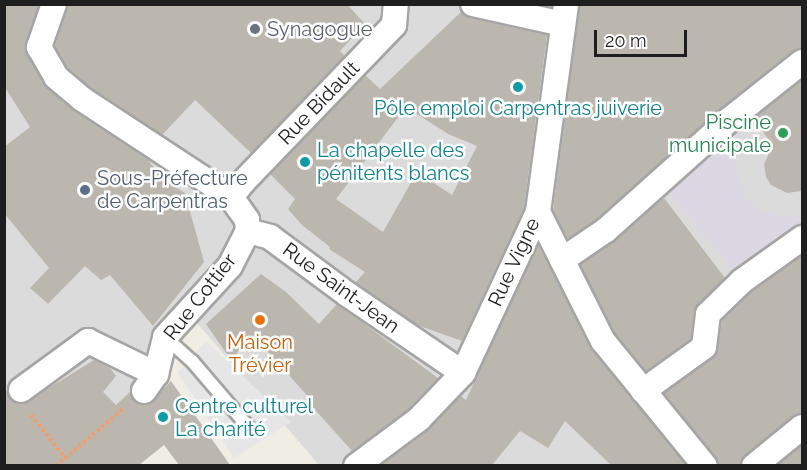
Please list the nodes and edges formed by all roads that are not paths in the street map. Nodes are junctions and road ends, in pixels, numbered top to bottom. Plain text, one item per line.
1 (54, 4) edge
2 (396, 4) edge
3 (473, 4) edge
4 (564, 14) edge
5 (802, 62) edge
6 (231, 197) junction
7 (538, 212) junction
8 (248, 231) junction
9 (802, 238) edge
10 (562, 260) junction
11 (165, 337) junction
12 (463, 373) junction
13 (21, 390) dead end
14 (643, 391) junction
15 (802, 428) edge
16 (251, 430) dead end
17 (356, 465) edge
18 (705, 465) edge
19 (754, 465) edge

1 - 6 street
2 - 6 street, Rue Bidault
3 - 4 street
4 - 7 street, Rue Vigne
5 - 10 street
6 - 8 street
7 - 10 street
7 - 12 street, Rue Vigne
8 - 11 street, Rue Cottier
8 - 12 street, Rue Saint-Jean
9 - 14 street
10 - 14 street
11 - 13 street, Rue Cottier
11 - 16 lane
12 - 17 street, Rue Vigne
14 - 18 street
15 - 19 street

